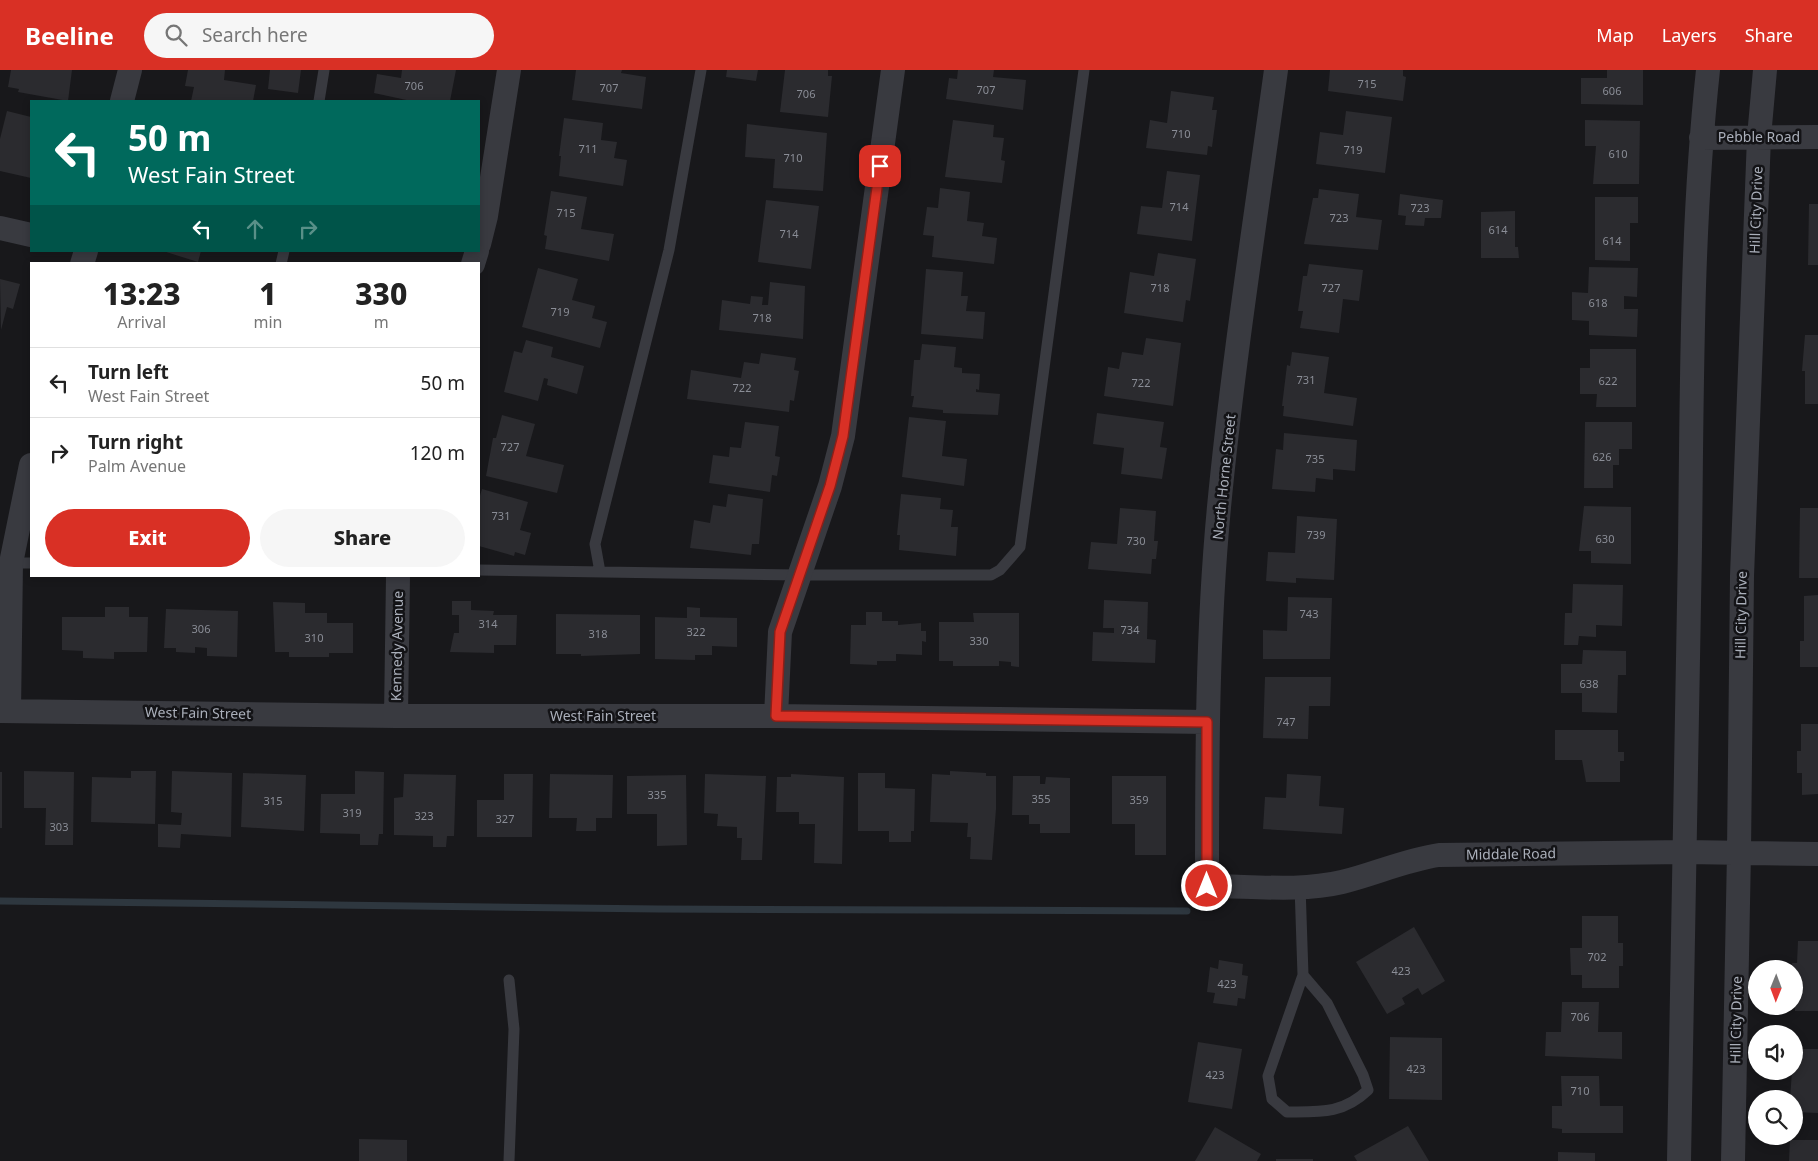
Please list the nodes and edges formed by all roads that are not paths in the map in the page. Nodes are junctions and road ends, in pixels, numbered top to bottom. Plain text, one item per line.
1 (130, 70) edge
2 (324, 70) edge
3 (508, 70) edge
4 (701, 70) edge
5 (893, 70) edge
6 (1084, 70) edge
7 (1276, 70) edge
8 (1708, 70) edge
9 (1765, 70) edge
10 (122, 100) edge
11 (318, 100) edge
12 (1759, 137) junction
13 (1818, 137) edge
14 (1701, 138) junction
15 (0, 228) edge
16 (30, 236) edge
17 (480, 240) edge
18 (30, 475) edge
19 (21, 563) edge
20 (480, 570) edge
21 (600, 572) junction
22 (799, 575) junction
23 (398, 577) edge
24 (5, 711) edge
25 (396, 716) junction
26 (776, 716) junction
27 (1207, 722) junction
28 (1686, 852) junction
29 (1739, 852) junction
30 (1818, 854) edge
31 (1207, 886) joint
32 (1300, 886) junction
33 (1303, 974) junction
34 (509, 980) dead end
35 (509, 1161) edge
36 (1679, 1161) edge
37 (1733, 1161) edge

1 - 10 street
2 - 11 lane
3 - 17 street
4 - 21 lane
5 - 22 street
6 - 22 lane
7 - 27 street, North Horne Street
8 - 14 street
9 - 12 street, Hill City Drive
12 - 13 street, Pebble Road
12 - 14 street, Pebble Road
12 - 29 street, Hill City Drive
14 - 28 street
15 - 16 street
18 - 19 street
19 - 24 street
20 - 21 lane
21 - 22 lane
22 - 26 street
23 - 25 street, Kennedy Avenue
24 - 25 street, West Fain Street
25 - 26 street, West Fain Street
26 - 27 street, West Fain Street
27 - 31 street, North Horne Street
28 - 29 street, Middale Road
28 - 32 street, Middale Road
28 - 36 street
29 - 30 street, Middale Road
29 - 37 street, Hill City Drive
31 - 32 street, Middale Road
32 - 33 lane
33 - 33 lane
34 - 35 lane

